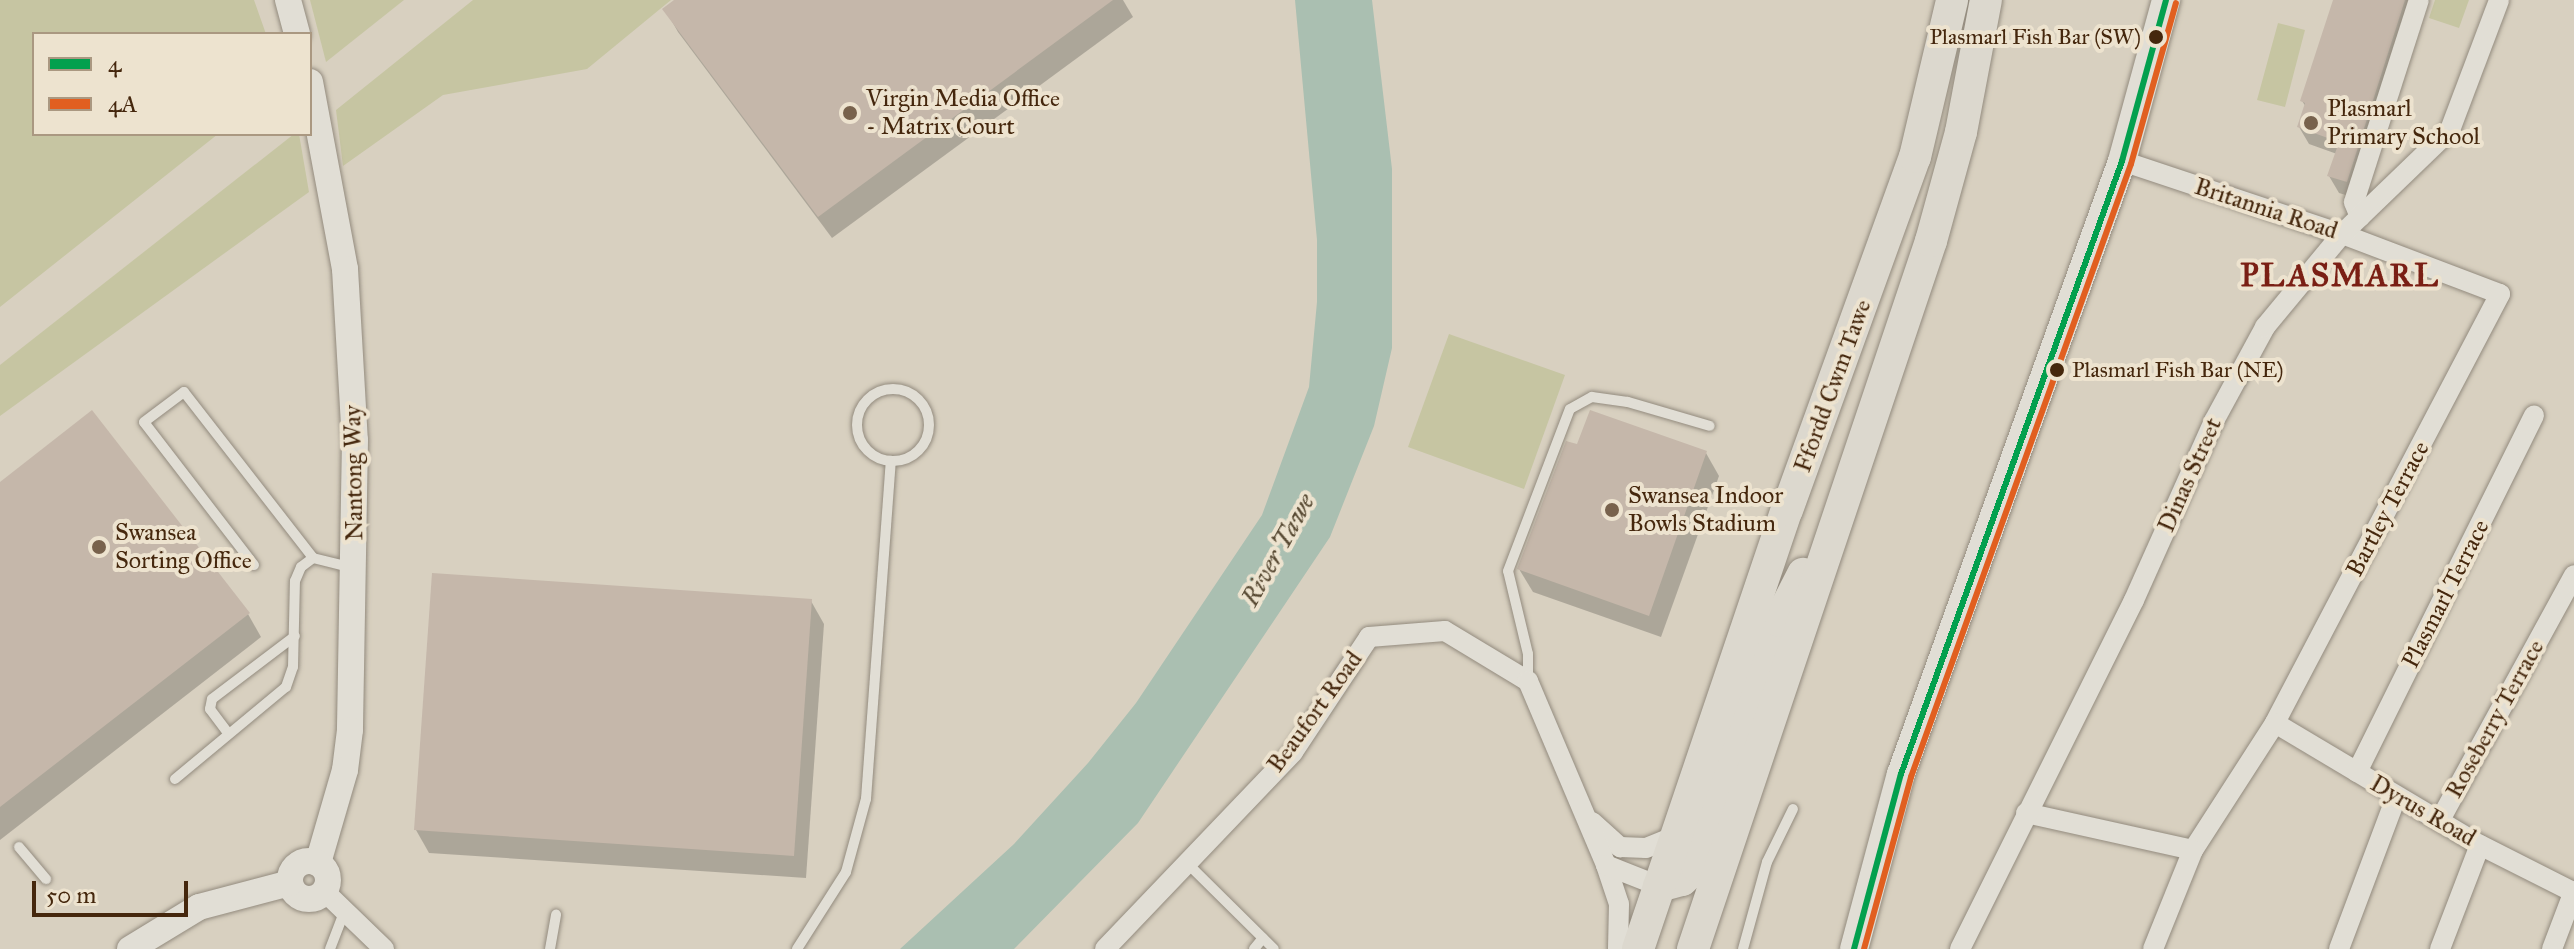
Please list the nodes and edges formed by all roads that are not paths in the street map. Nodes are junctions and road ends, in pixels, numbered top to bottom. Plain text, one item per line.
1 (288, 0) edge
2 (1952, 0) edge
3 (1986, 0) edge
4 (2166, 0) edge
5 (2419, 0) edge
6 (2499, 0) edge
7 (296, 32) edge
8 (312, 93) edge
9 (2122, 161) junction
10 (2360, 217) junction
11 (2342, 234) junction
12 (2500, 294) joint
13 (2534, 415) dead end
14 (1710, 426) dead end
15 (891, 461) junction
16 (1852, 479) junction
17 (313, 558) junction
18 (254, 565) dead end
19 (356, 569) junction
20 (2574, 575) edge
21 (295, 636) junction
22 (1528, 681) junction
23 (2275, 723) junction
24 (228, 733) junction
25 (2357, 772) junction
26 (175, 779) dead end
27 (2396, 797) junction
28 (1793, 809) dead end
29 (2026, 813) junction
30 (1586, 817) junction
31 (2440, 820) junction
32 (1676, 836) junction
33 (2480, 845) junction
34 (19, 847) dead end
35 (2193, 850) junction
36 (318, 863) junction
37 (1187, 863) junction
38 (1606, 865) junction
39 (46, 879) dead end
40 (290, 883) junction
41 (1659, 886) junction
42 (2574, 891) edge
43 (325, 892) junction
44 (344, 913) junction
45 (556, 915) dead end
46 (1263, 938) junction
47 (130, 949) edge
48 (330, 949) edge
49 (384, 949) edge
50 (550, 949) edge
51 (797, 949) edge
52 (1105, 949) edge
53 (1254, 949) edge
54 (1274, 949) edge
55 (1618, 949) edge
56 (1638, 949) edge
57 (1693, 949) edge
58 (1743, 949) edge
59 (1854, 949) edge
60 (1960, 949) edge
61 (2153, 949) edge
62 (2339, 949) edge
63 (2440, 949) edge
64 (2552, 949) edge

1 - 7 street
2 - 32 main road, Ffordd Cwm Tawe
3 - 16 main road, Ffordd Cwm Tawe
4 - 9 main road
5 - 10 street
6 - 10 street, Dinas Street
8 - 19 street, Nantong Way
9 - 11 street, Britannia Road
9 - 59 main road
10 - 11 street, Dinas Street
11 - 12 street, Britannia Road
11 - 29 street, Dinas Street
12 - 23 street, Bartley Terrace
13 - 25 street, Plasmarl Terrace
14 - 22 lane
15 - 15 lane
15 - 51 lane
16 - 41 main road
16 - 57 main road, Ffordd Cwm Tawe
17 - 18 lane
17 - 19 lane
17 - 21 lane
19 - 36 street, Nantong Way
20 - 31 street, Roseberry Terrace
21 - 24 lane
21 - 24 lane
22 - 30 street
22 - 37 street, Beaufort Road
23 - 25 street, Dyrus Road
23 - 35 street, Bartley Terrace
24 - 26 lane
25 - 27 street, Dyrus Road
27 - 31 street, Dyrus Road
27 - 62 street
28 - 58 lane
29 - 35 street
29 - 60 street, Dinas Street
30 - 32 street
30 - 38 street
31 - 33 street, Dyrus Road
32 - 41 main road, Ffordd Cwm Tawe
33 - 42 street, Dyrus Road
33 - 63 street
34 - 39 lane
35 - 61 street, Bartley Terrace
36 - 40 street
36 - 43 street, Nantong Way
37 - 46 lane
37 - 52 street, Beaufort Road
38 - 41 street
38 - 55 street
40 - 43 street
40 - 47 street
41 - 56 main road, Ffordd Cwm Tawe
42 - 64 street
43 - 44 street
44 - 48 lane
44 - 49 street
45 - 50 lane
46 - 53 lane
46 - 54 lane

